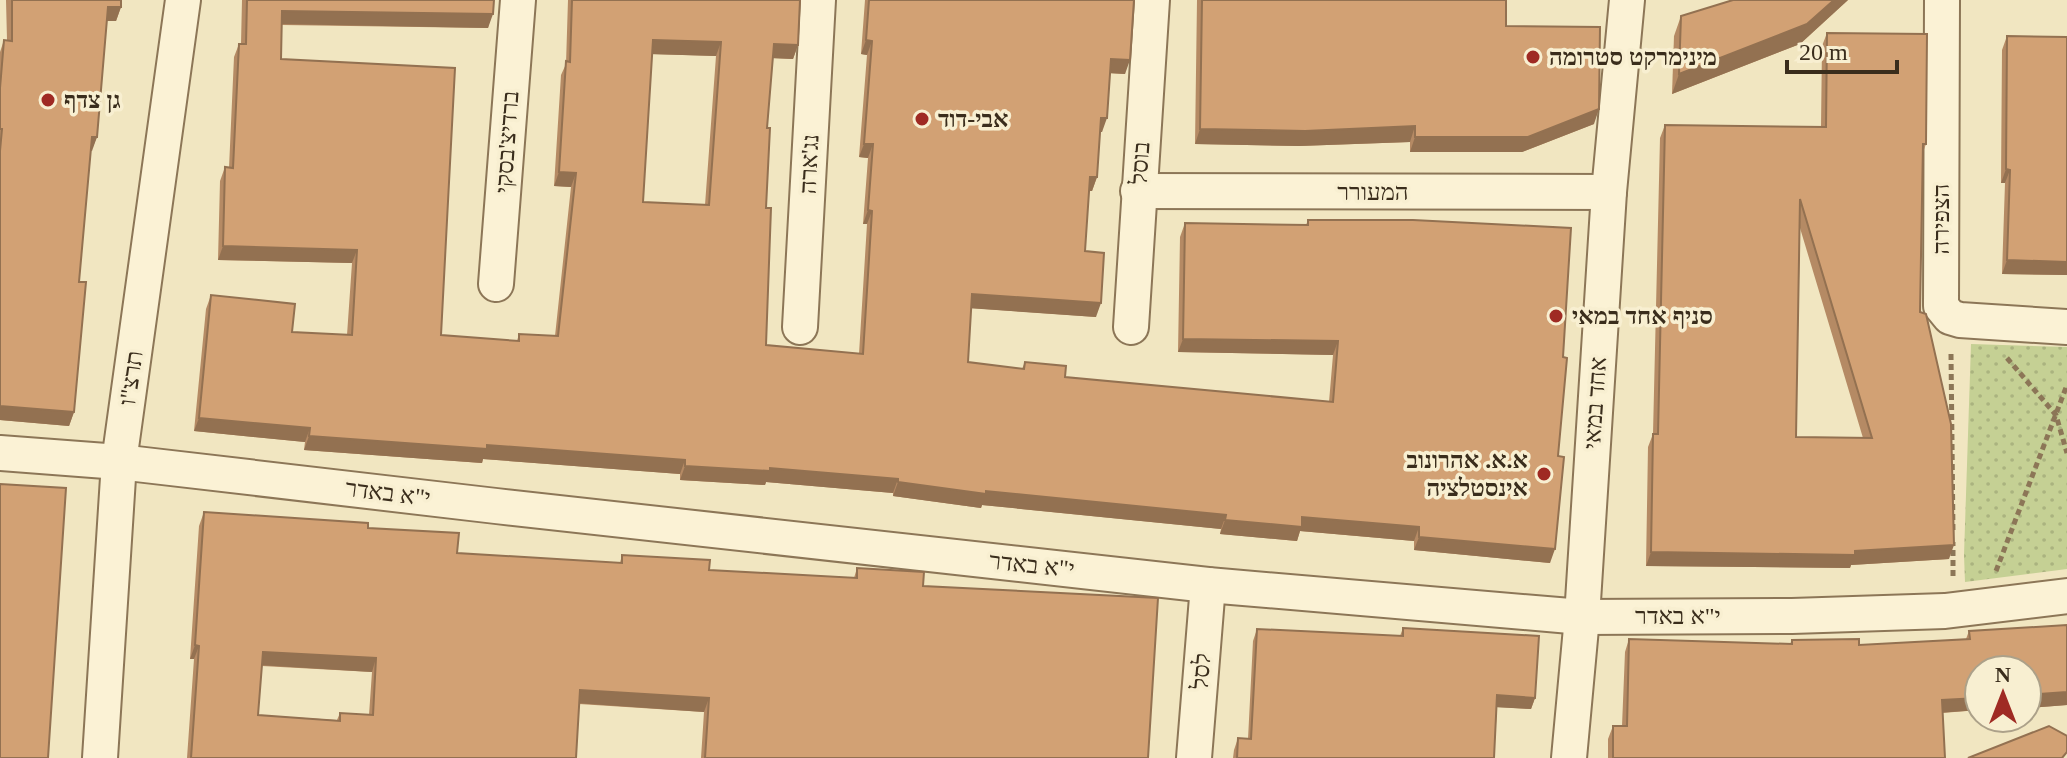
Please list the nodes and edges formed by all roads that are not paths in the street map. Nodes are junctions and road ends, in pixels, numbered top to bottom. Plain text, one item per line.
1 (183, 0) edge
2 (518, 0) edge
3 (818, 0) edge
4 (1152, 0) edge
5 (1627, 0) edge
6 (1942, 0) edge
7 (1138, 191) junction
8 (1609, 192) junction
9 (496, 284) dead end
10 (800, 327) dead end
11 (1131, 327) dead end
12 (2067, 327) edge
13 (0, 453) edge
14 (119, 462) junction
15 (1208, 585) junction
16 (2067, 596) edge
17 (1582, 617) junction
18 (100, 758) edge
19 (1194, 758) edge
20 (1569, 758) edge

1 - 14 street, תרצ"ו
2 - 9 street, ברדיצ'בסקי
3 - 10 street, נג'ארה
4 - 7 street, בוסל
5 - 8 street, אחד במאי
6 - 12 street, הצפירה
7 - 8 street, המעורר
7 - 11 street, בוסל
8 - 17 street, אחד במאי
13 - 14 street, י"א באדר
14 - 15 street, י"א באדר
14 - 18 street, תרצ"ו
15 - 17 street, י"א באדר
15 - 19 street, לסל
16 - 17 street, י"א באדר
17 - 20 street, אחד במאי

